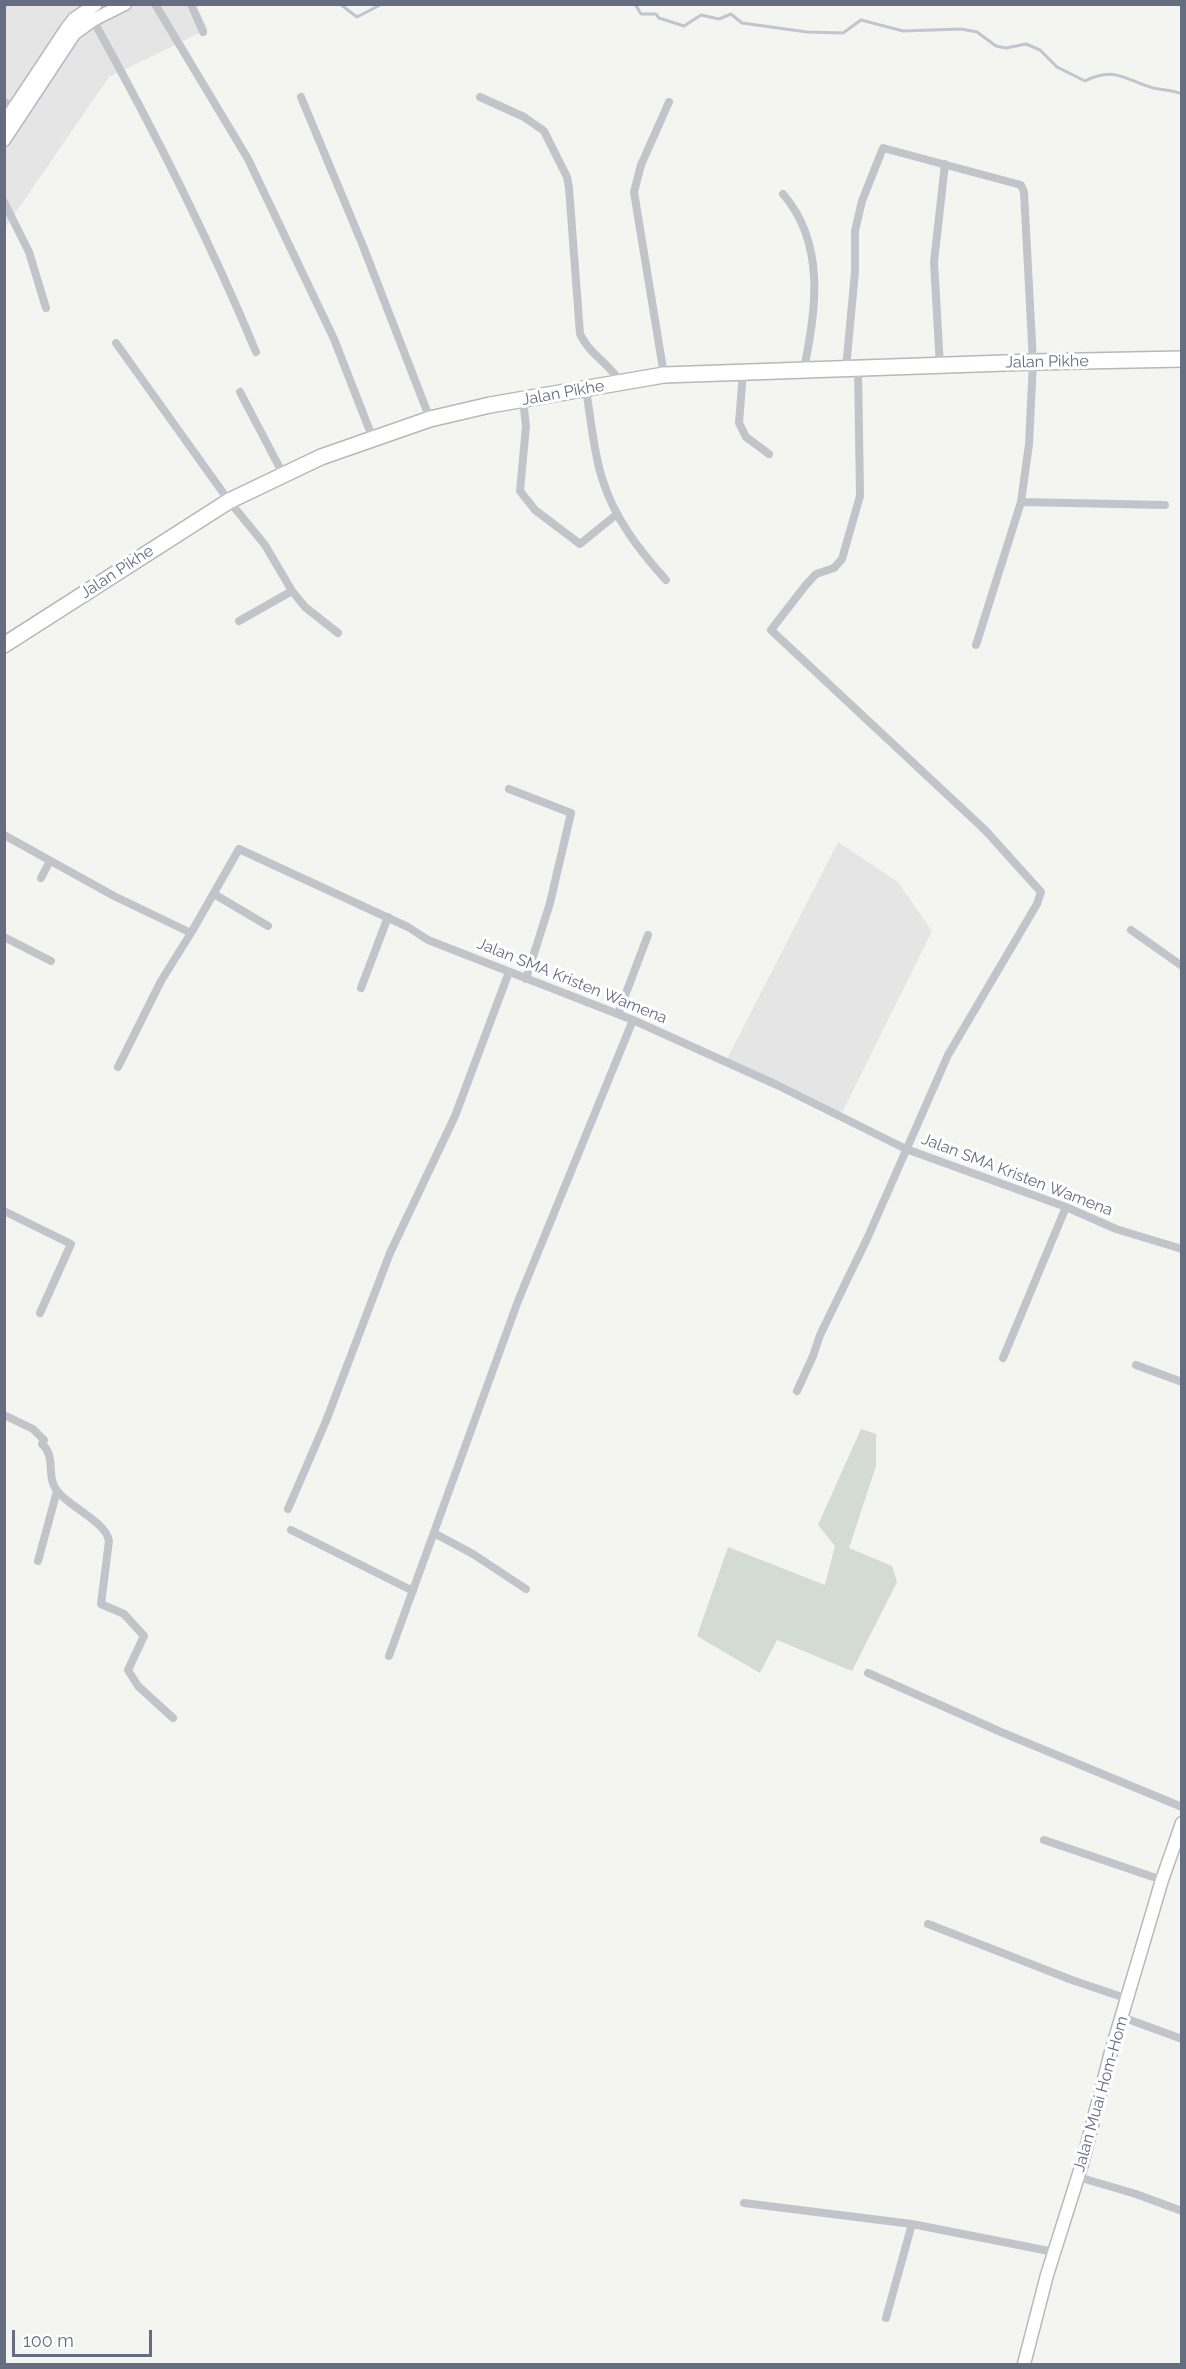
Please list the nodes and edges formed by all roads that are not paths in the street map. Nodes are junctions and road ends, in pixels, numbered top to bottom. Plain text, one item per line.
1 (96, 4) edge
2 (125, 4) edge
3 (155, 4) edge
4 (191, 4) edge
5 (93, 20) junction
6 (203, 32) dead end
7 (301, 97) dead end
8 (480, 97) dead end
9 (669, 102) dead end
10 (10, 105) edge
11 (4, 123) edge
12 (4, 140) edge
13 (945, 164) junction
14 (783, 194) dead end
15 (4, 202) edge
16 (46, 308) dead end
17 (116, 343) dead end
18 (256, 352) dead end
19 (1182, 359) edge
20 (1033, 362) junction
21 (940, 366) junction
22 (852, 368) junction
23 (804, 369) junction
24 (743, 372) junction
25 (664, 375) junction
26 (621, 383) junction
27 (586, 390) junction
28 (240, 392) dead end
29 (523, 400) junction
30 (430, 419) junction
31 (373, 439) junction
32 (769, 454) dead end
33 (283, 474) junction
34 (229, 501) junction
35 (1022, 502) junction
36 (1165, 505) dead end
37 (617, 514) junction
38 (666, 580) dead end
39 (292, 591) junction
40 (239, 621) dead end
41 (338, 633) dead end
42 (6, 640) edge
43 (976, 645) dead end
44 (509, 789) dead end
45 (4, 836) edge
46 (50, 861) junction
47 (41, 878) dead end
48 (214, 894) junction
49 (388, 916) junction
50 (268, 926) dead end
51 (1131, 930) dead end
52 (191, 933) junction
53 (648, 935) dead end
54 (4, 937) edge
55 (51, 961) dead end
56 (1182, 966) edge
57 (509, 972) junction
58 (526, 979) junction
59 (361, 988) dead end
60 (618, 1014) junction
61 (633, 1020) junction
62 (118, 1067) dead end
63 (906, 1149) junction
64 (1066, 1207) junction
65 (4, 1211) edge
66 (1182, 1249) edge
67 (40, 1313) dead end
68 (1003, 1358) dead end
69 (1136, 1365) dead end
70 (1182, 1382) edge
71 (797, 1391) dead end
72 (4, 1414) edge
73 (57, 1491) junction
74 (288, 1509) dead end
75 (291, 1530) dead end
76 (434, 1533) junction
77 (38, 1561) dead end
78 (526, 1589) dead end
79 (413, 1590) junction
80 (389, 1656) dead end
81 (868, 1673) dead end
82 (173, 1718) dead end
83 (1182, 1807) edge
84 (1182, 1823) edge
85 (1044, 1840) dead end
86 (1162, 1880) junction
87 (928, 1924) dead end
88 (1128, 1999) junction
89 (1122, 2018) junction
90 (1182, 2038) edge
91 (1078, 2177) junction
92 (744, 2203) dead end
93 (1182, 2211) edge
94 (912, 2224) junction
95 (1054, 2252) junction
96 (886, 2318) dead end
97 (1024, 2364) edge

1 - 10 street
2 - 5 street
3 - 31 street
4 - 6 street
5 - 12 street
5 - 18 street
7 - 30 street
8 - 26 street
9 - 25 street
10 - 11 street
13 - 20 street
13 - 21 street
13 - 22 street
14 - 23 street
15 - 16 street
17 - 34 street
19 - 20 highway, Jalan Pikhe
20 - 21 highway, Jalan Pikhe
20 - 35 street
21 - 22 highway, Jalan Pikhe
22 - 23 highway, Jalan Pikhe
22 - 63 street
23 - 24 highway, Jalan Pikhe
24 - 25 highway, Jalan Pikhe
24 - 32 street
25 - 26 highway, Jalan Pikhe
26 - 27 highway, Jalan Pikhe
27 - 29 highway, Jalan Pikhe
27 - 37 street
28 - 33 street
29 - 30 highway, Jalan Pikhe
29 - 37 street
30 - 31 highway, Jalan Pikhe
31 - 33 highway, Jalan Pikhe
33 - 34 highway, Jalan Pikhe
34 - 39 street
34 - 42 highway, Jalan Pikhe
35 - 36 street
35 - 43 street
37 - 38 street
39 - 40 street
39 - 41 street
44 - 58 street
45 - 46 street
46 - 47 street
46 - 52 street
48 - 49 street, Jalan SMA Kristen Wamena
48 - 50 street
48 - 52 street, Jalan SMA Kristen Wamena
49 - 57 street, Jalan SMA Kristen Wamena
49 - 59 street
51 - 56 street
52 - 62 street, Jalan SMA Kristen Wamena
53 - 60 street
54 - 55 street
57 - 58 street, Jalan SMA Kristen Wamena
57 - 74 street
58 - 60 street, Jalan SMA Kristen Wamena
60 - 61 street, Jalan SMA Kristen Wamena
61 - 63 street, Jalan SMA Kristen Wamena
61 - 76 street
63 - 64 street, Jalan SMA Kristen Wamena
63 - 71 street
64 - 66 street, Jalan SMA Kristen Wamena
64 - 68 street
65 - 67 street
69 - 70 street
72 - 73 street
73 - 77 street
73 - 82 street
75 - 79 street
76 - 78 street
76 - 79 street
79 - 80 street
81 - 83 street
84 - 86 street, Jalan Muai Hom-Hom
85 - 86 street
86 - 88 street, Jalan Muai Hom-Hom
87 - 88 street
88 - 89 street, Jalan Muai Hom-Hom
89 - 90 street
89 - 91 street, Jalan Muai Hom-Hom
91 - 93 street
91 - 95 street, Jalan Muai Hom-Hom
92 - 94 street
94 - 95 street
94 - 96 street
95 - 97 street, Jalan Muai Hom-Hom

